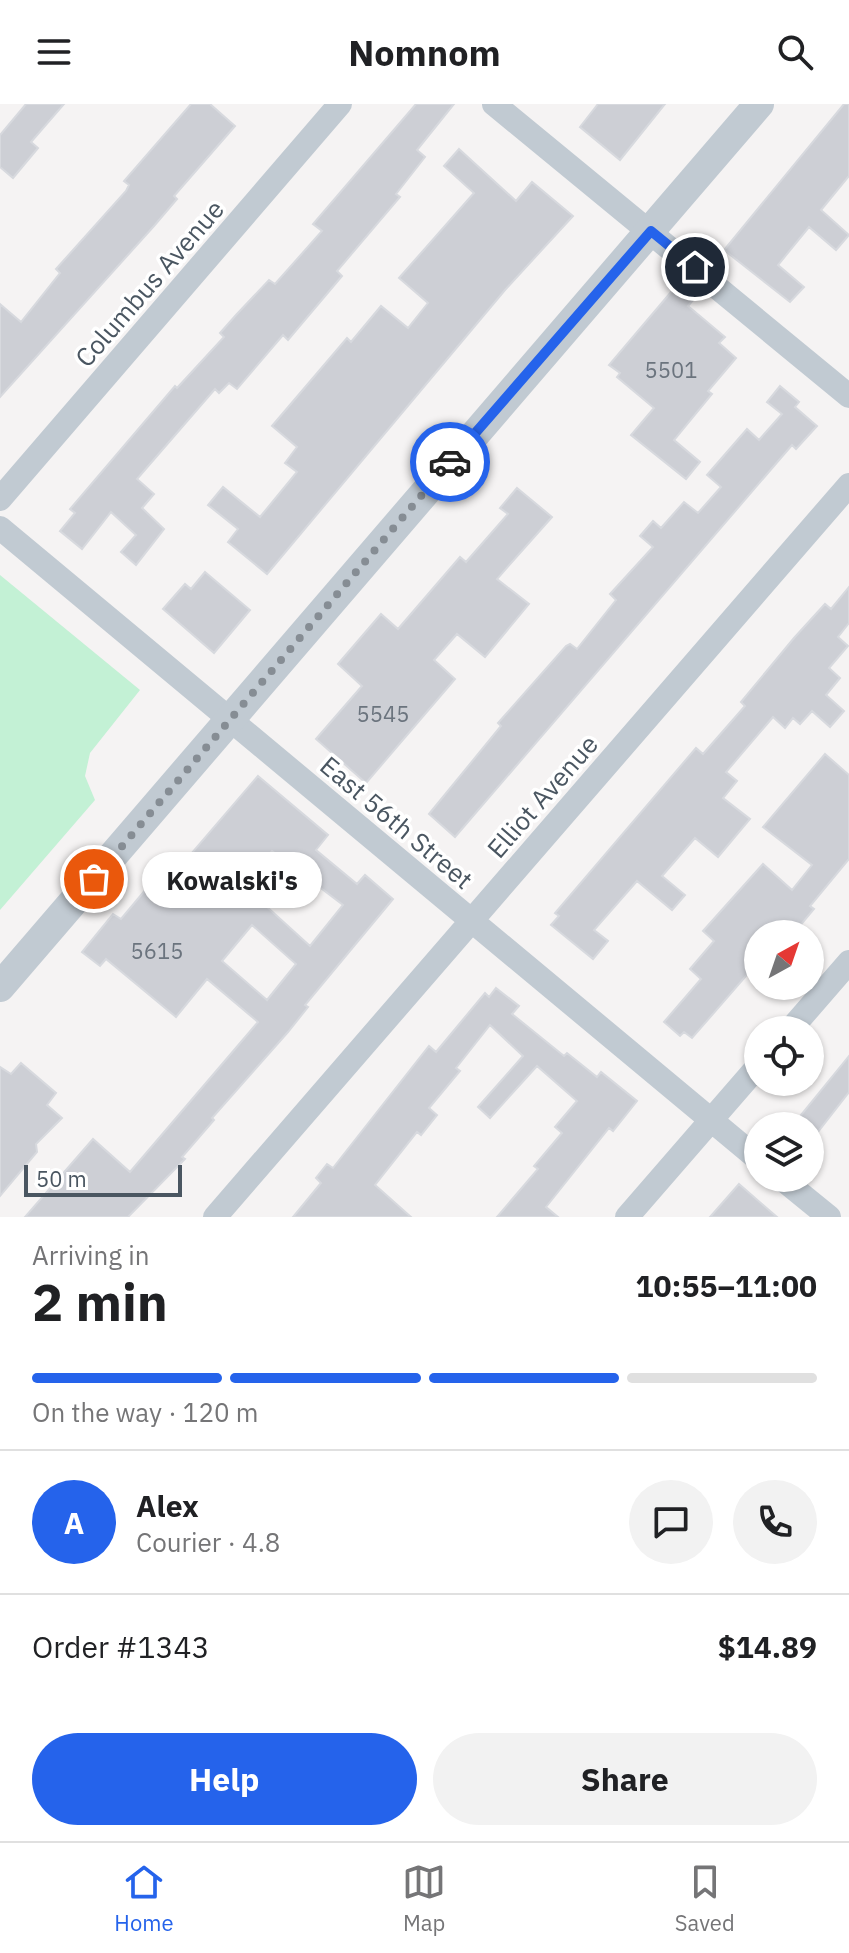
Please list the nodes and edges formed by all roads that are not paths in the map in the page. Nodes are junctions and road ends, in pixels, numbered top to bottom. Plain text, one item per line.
1 (340, 104) edge
2 (494, 104) edge
3 (759, 104) edge
4 (651, 231) junction
5 (849, 396) edge
6 (849, 485) edge
7 (0, 499) edge
8 (0, 528) edge
9 (231, 721) junction
10 (472, 921) junction
11 (849, 962) edge
12 (0, 987) edge
13 (802, 1016) edge
14 (744, 1082) edge
15 (710, 1120) junction
16 (744, 1148) edge
17 (798, 1192) edge
18 (215, 1217) edge
19 (627, 1217) edge
20 (829, 1217) edge

1 - 7 street, Columbus Avenue
2 - 4 street
3 - 4 street
4 - 5 street
4 - 9 street
6 - 10 street, Elliot Avenue
8 - 9 street, East 56th Street
9 - 10 street, East 56th Street
9 - 12 street
10 - 15 street, East 56th Street
10 - 18 street, Elliot Avenue
11 - 13 street
14 - 15 street
15 - 16 street, East 56th Street
15 - 19 street
17 - 20 street

